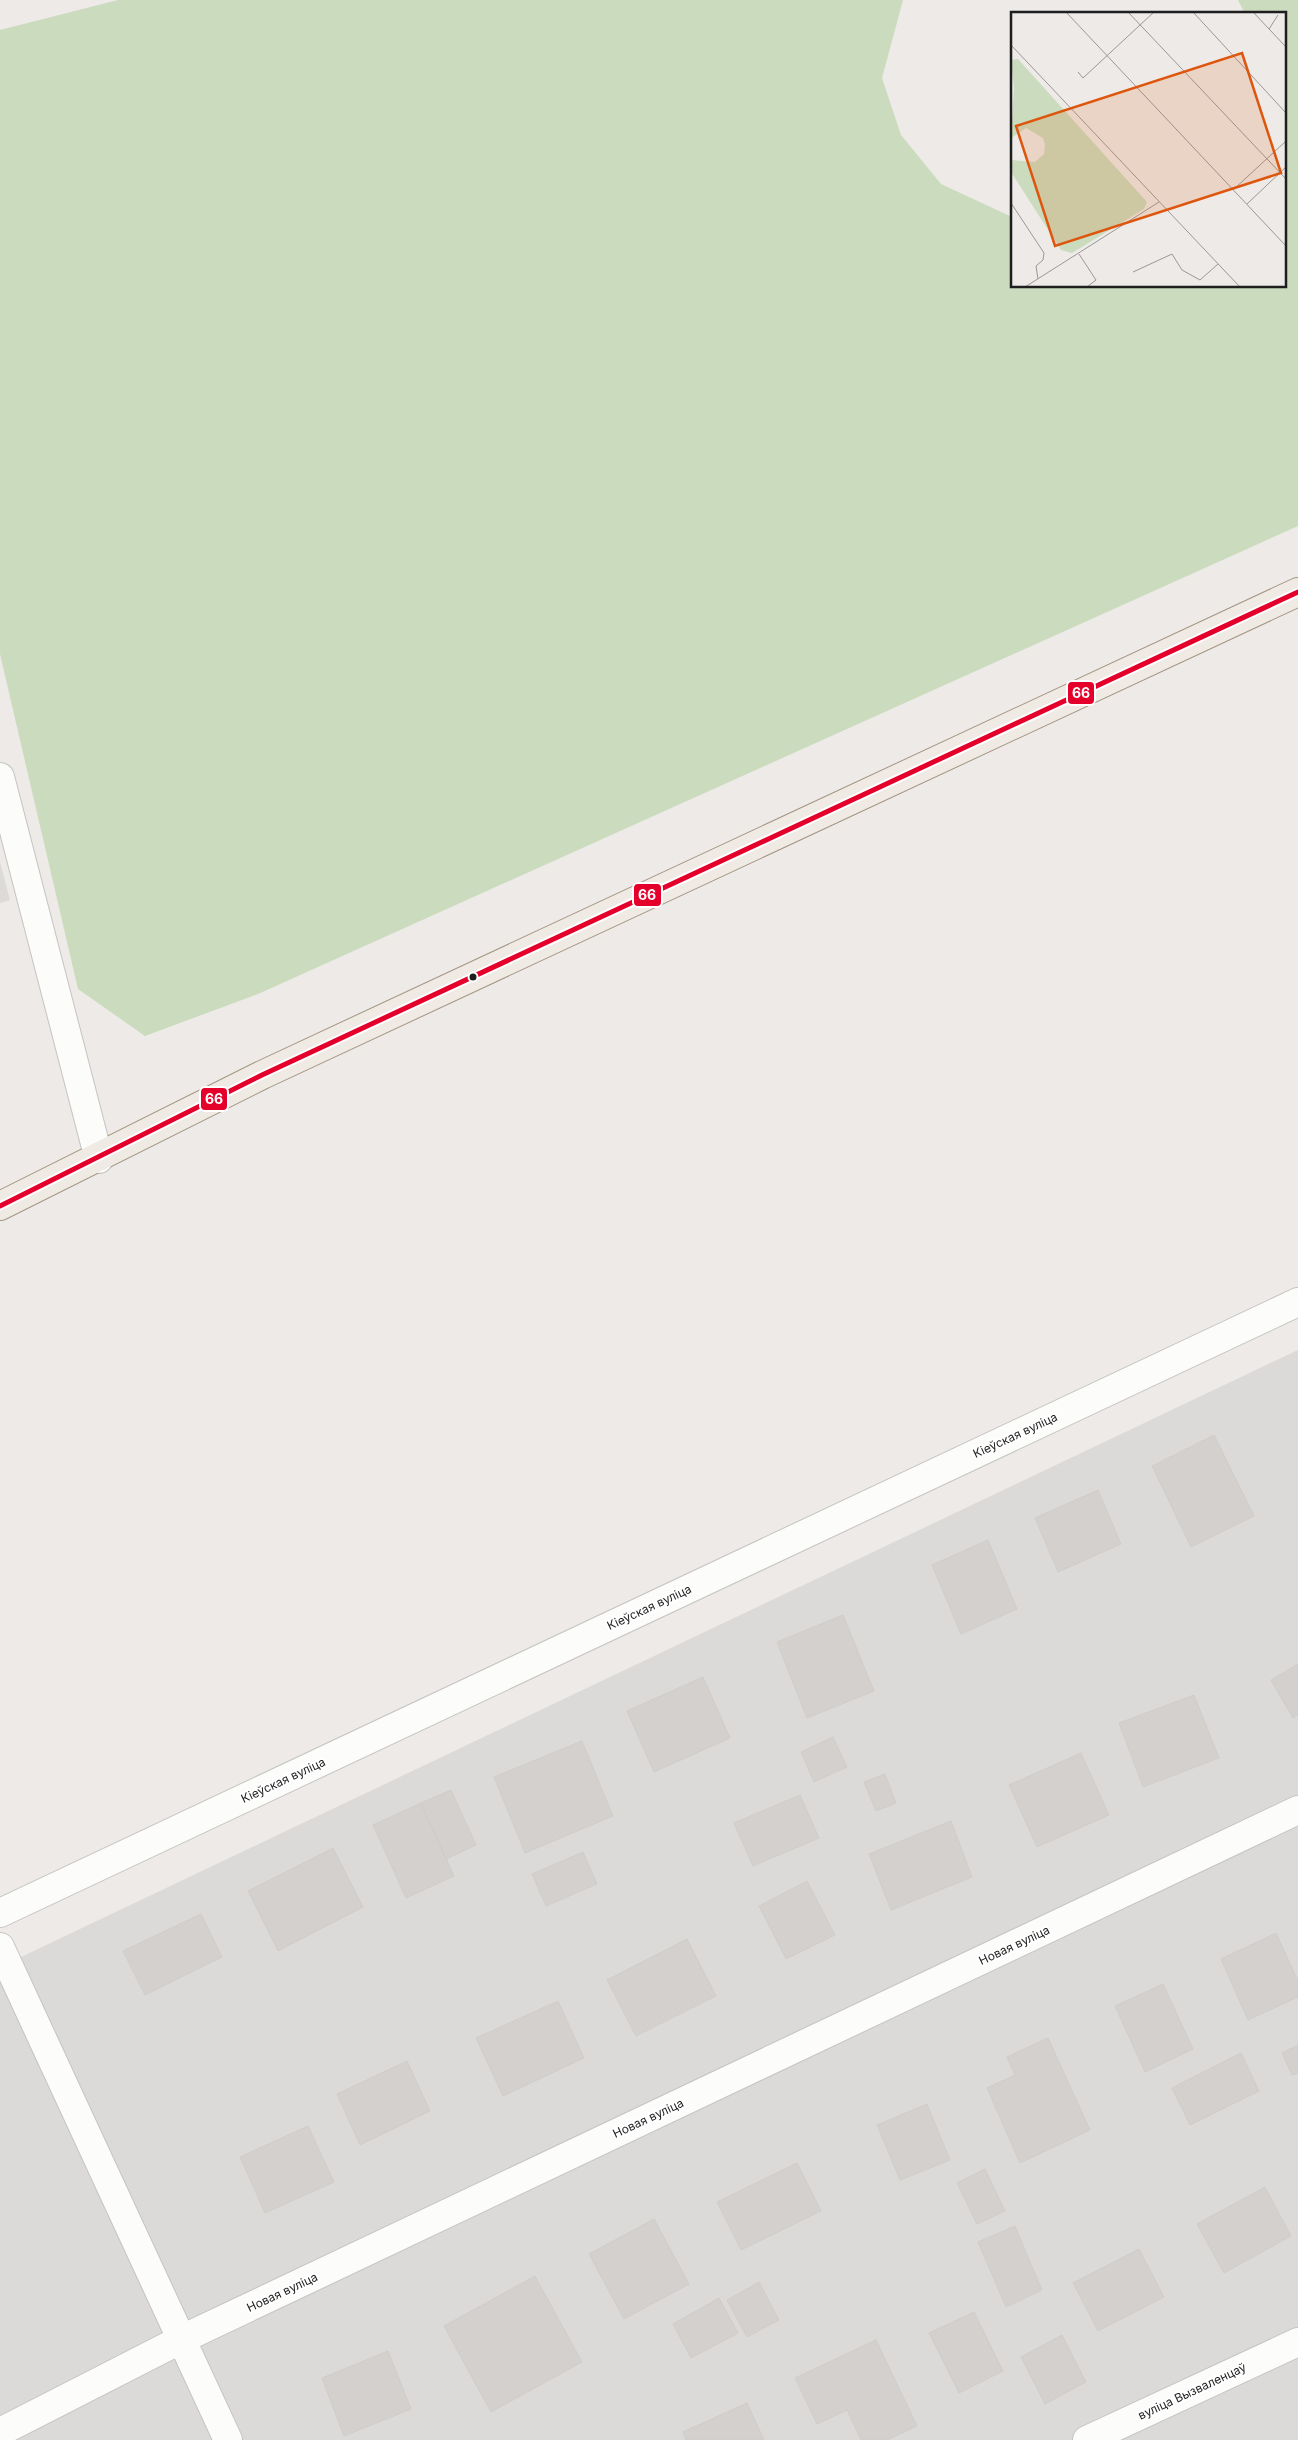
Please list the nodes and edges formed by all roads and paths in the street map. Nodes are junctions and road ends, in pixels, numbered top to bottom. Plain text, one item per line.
1 (1298, 592) edge
2 (0, 777) edge
3 (99, 1159) junction
4 (0, 1206) edge
5 (1298, 1302) edge
6 (1298, 1810) edge
7 (0, 1913) edge
8 (0, 1946) edge
9 (182, 2339) junction
10 (1298, 2342) edge
11 (4, 2430) edge
12 (228, 2440) edge
13 (1086, 2440) edge

1 - 3 main road
2 - 3 street
3 - 4 main road
5 - 7 street, Кіеўская вуліца
6 - 9 street, Новая вуліца
8 - 9 street
9 - 11 street, Новая вуліца
9 - 12 street
10 - 13 street, вуліца Вызваленцаў

